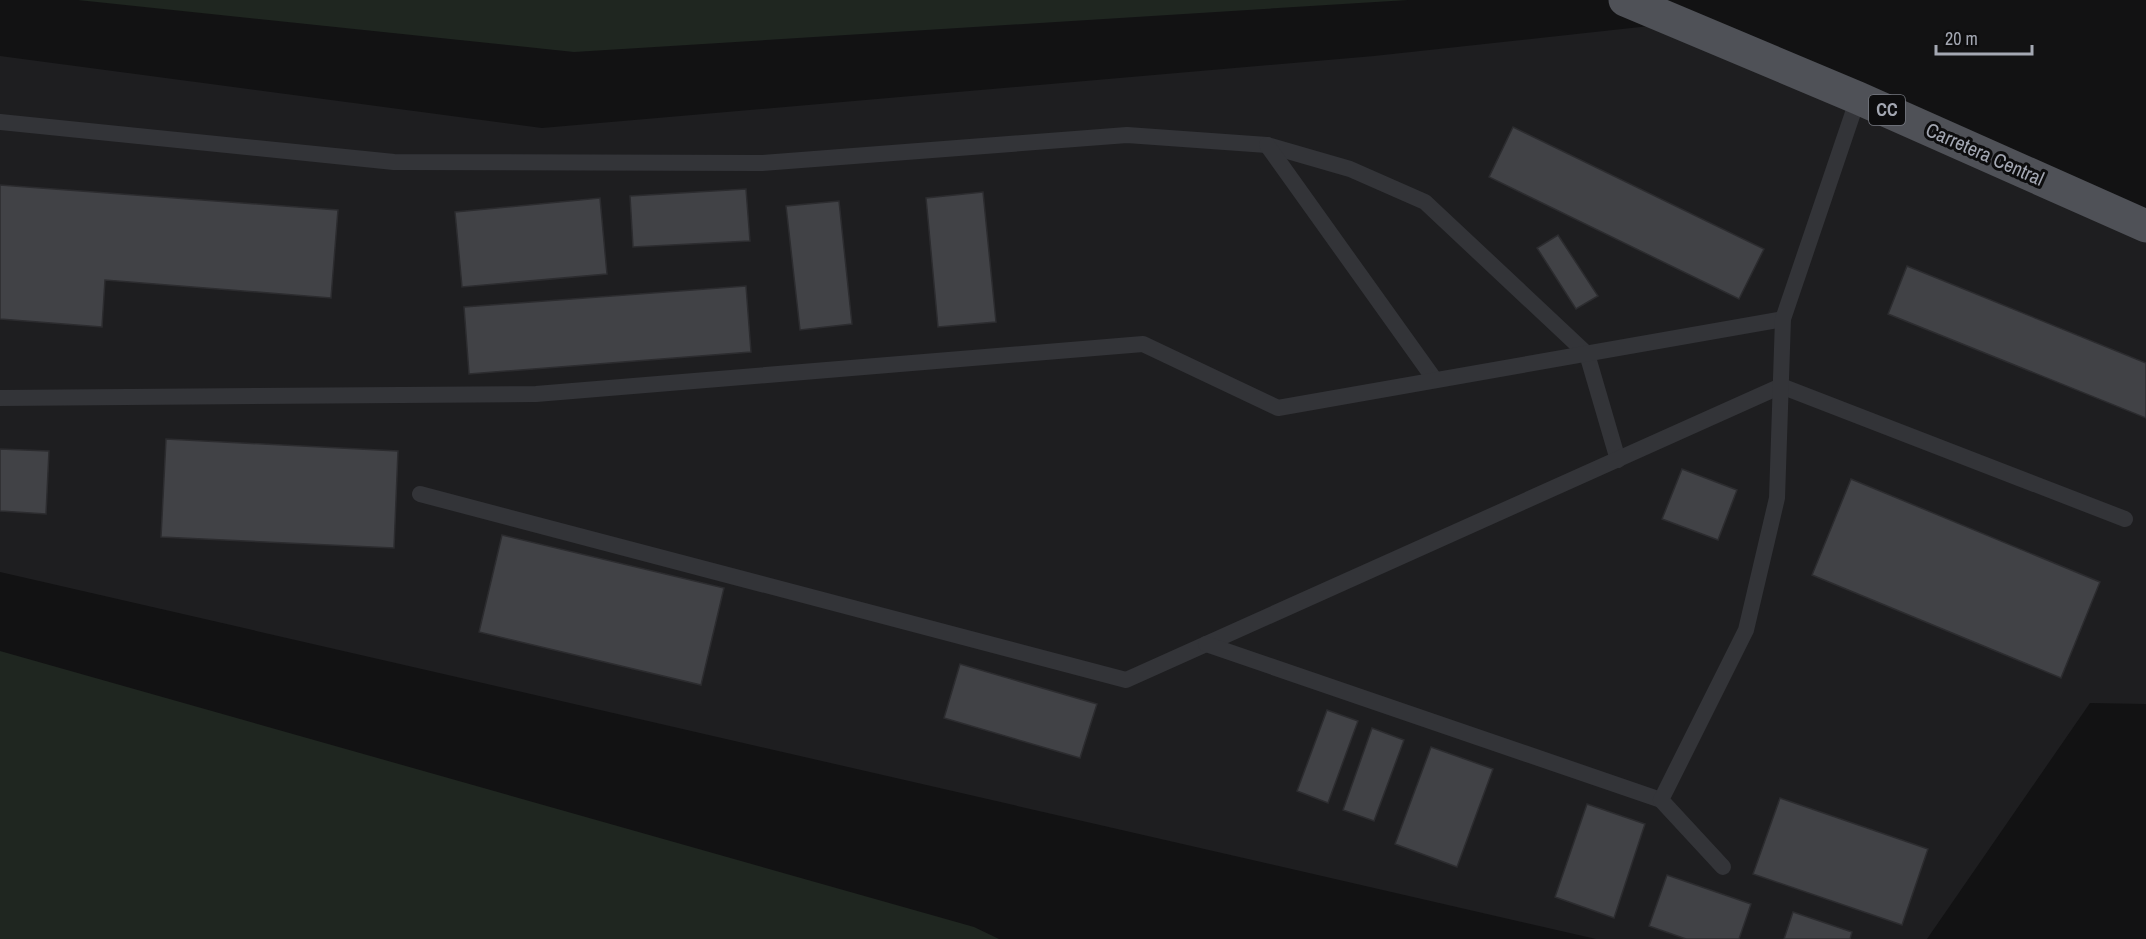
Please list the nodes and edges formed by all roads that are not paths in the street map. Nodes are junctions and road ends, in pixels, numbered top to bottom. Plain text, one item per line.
1 (1625, 0) edge
2 (1858, 98) junction
3 (0, 122) edge
4 (1267, 145) junction
5 (2146, 226) edge
6 (1783, 319) junction
7 (1587, 354) junction
8 (1435, 380) junction
9 (1781, 386) junction
10 (0, 398) edge
11 (1618, 460) junction
12 (420, 494) dead end
13 (2125, 519) dead end
14 (1206, 644) junction
15 (1660, 800) junction
16 (1723, 867) dead end

1 - 2 main road, Carretera Central / CC
2 - 5 main road, Carretera Central / CC
2 - 6 lane
3 - 4 lane
4 - 7 lane
4 - 8 lane
6 - 7 lane
6 - 9 lane
7 - 8 lane
7 - 11 lane
8 - 10 lane
9 - 11 lane
9 - 13 lane
9 - 15 lane
11 - 14 lane
12 - 14 lane
14 - 15 lane
15 - 16 lane

